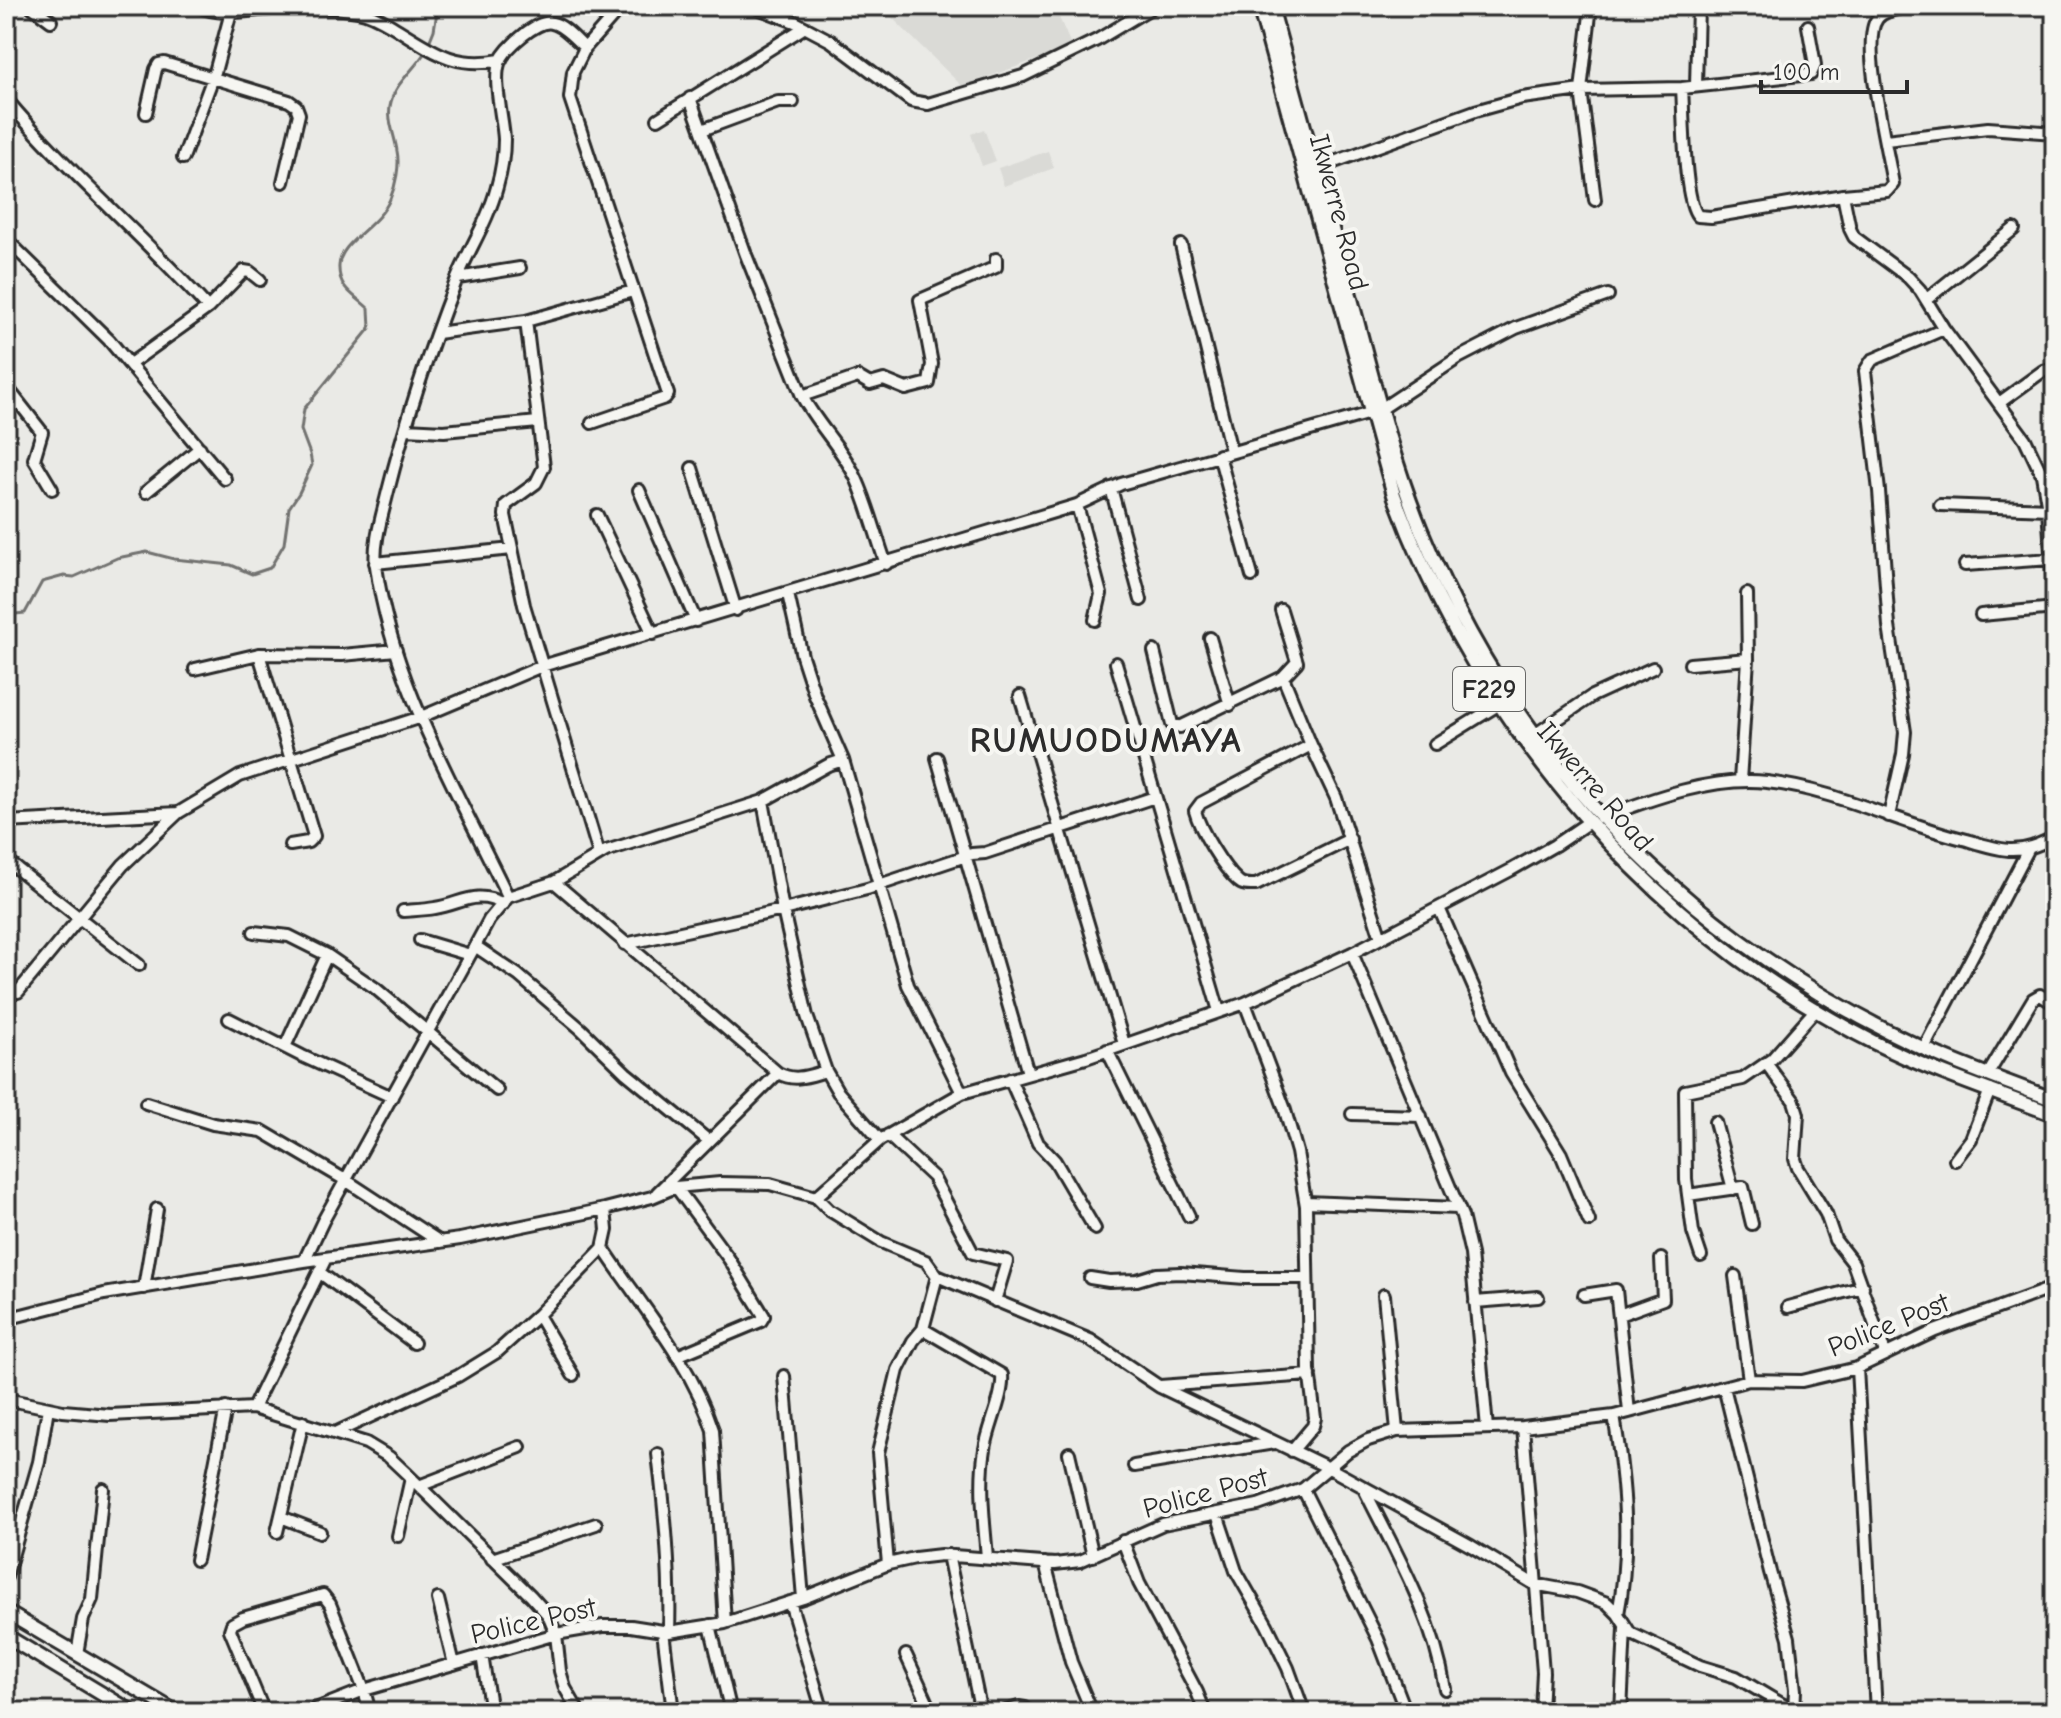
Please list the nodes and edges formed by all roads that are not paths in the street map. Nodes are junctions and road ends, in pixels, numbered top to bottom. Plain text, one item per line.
1 (31, 6) edge
2 (200, 6) edge
3 (622, 6) edge
4 (752, 6) edge
5 (1154, 6) edge
6 (1259, 6) edge
7 (1271, 6) edge
8 (1591, 6) edge
9 (1698, 6) edge
10 (1911, 6) edge
11 (296, 7) edge
12 (231, 12) junction
13 (51, 21) dead end
14 (1808, 26) dead end
15 (805, 27) junction
16 (585, 48) junction
17 (501, 60) junction
18 (212, 79) junction
19 (1696, 86) junction
20 (1682, 88) junction
21 (1581, 90) junction
22 (690, 98) junction
23 (6, 99) edge
24 (793, 102) dead end
25 (146, 113) dead end
26 (658, 119) dead end
27 (702, 130) junction
28 (2055, 133) edge
29 (1886, 140) junction
30 (183, 158) dead end
31 (1315, 169) junction
32 (283, 182) dead end
33 (1843, 195) junction
34 (1595, 200) dead end
35 (2014, 229) dead end
36 (6, 239) edge
37 (1181, 245) dead end
38 (996, 259) dead end
39 (520, 268) dead end
40 (458, 278) junction
41 (260, 280) dead end
42 (633, 291) junction
43 (1608, 295) dead end
44 (1927, 299) junction
45 (208, 308) junction
46 (526, 321) junction
47 (1944, 329) junction
48 (437, 333) junction
49 (130, 364) junction
50 (2055, 368) edge
51 (6, 386) edge
52 (802, 396) junction
53 (1999, 403) junction
54 (1376, 411) junction
55 (538, 422) junction
56 (592, 423) dead end
57 (406, 429) junction
58 (200, 448) junction
59 (1231, 451) junction
60 (1219, 455) junction
61 (692, 468) dead end
62 (2055, 471) edge
63 (2042, 475) junction
64 (225, 479) dead end
65 (1111, 488) junction
66 (52, 489) dead end
67 (639, 490) dead end
68 (146, 492) dead end
69 (1077, 505) junction
70 (1940, 505) dead end
71 (2048, 509) junction
72 (597, 515) dead end
73 (512, 549) junction
74 (2051, 559) junction
75 (375, 563) junction
76 (886, 564) junction
77 (1965, 565) dead end
78 (1252, 576) dead end
79 (788, 594) junction
80 (1747, 594) dead end
81 (1141, 600) dead end
82 (2055, 608) edge
83 (736, 610) junction
84 (1281, 610) dead end
85 (1981, 615) dead end
86 (1095, 620) dead end
87 (696, 621) junction
88 (653, 634) junction
89 (1210, 638) dead end
90 (396, 650) junction
91 (1154, 651) dead end
92 (259, 654) junction
93 (1748, 659) junction
94 (1116, 663) dead end
95 (1690, 664) dead end
96 (542, 666) junction
97 (1653, 668) dead end
98 (195, 669) dead end
99 (1283, 677) junction
100 (1020, 696) dead end
101 (1230, 705) junction
102 (1498, 705) junction
103 (421, 717) junction
104 (1533, 736) junction
105 (1435, 744) dead end
106 (1311, 745) junction
107 (937, 758) dead end
108 (289, 759) junction
109 (843, 760) junction
110 (1740, 781) junction
111 (1155, 797) junction
112 (763, 801) junction
113 (178, 813) junction
114 (1889, 816) junction
115 (1595, 820) junction
116 (6, 822) edge
117 (1060, 829) junction
118 (2055, 837) edge
119 (1350, 839) junction
120 (290, 845) dead end
121 (2029, 848) junction
122 (599, 854) junction
123 (965, 858) junction
124 (6, 860) edge
125 (554, 882) junction
126 (879, 885) junction
127 (505, 900) junction
128 (1439, 908) junction
129 (783, 910) junction
130 (403, 911) dead end
131 (78, 917) junction
132 (254, 932) dead end
133 (1381, 938) junction
134 (420, 940) dead end
135 (625, 944) junction
136 (472, 950) junction
137 (1352, 953) junction
138 (327, 955) junction
139 (139, 965) dead end
140 (18, 992) dead end
141 (1245, 1003) junction
142 (2055, 1004) edge
143 (1816, 1009) junction
144 (1219, 1011) junction
145 (229, 1019) dead end
146 (429, 1030) junction
147 (1124, 1044) junction
148 (285, 1047) junction
149 (1924, 1048) junction
150 (1107, 1050) junction
151 (1766, 1063) junction
152 (826, 1071) junction
153 (778, 1073) junction
154 (1028, 1073) junction
155 (1988, 1074) junction
156 (1010, 1079) junction
157 (497, 1090) dead end
158 (1990, 1090) junction
159 (962, 1093) junction
160 (392, 1097) junction
161 (2055, 1100) edge
162 (146, 1103) dead end
163 (1352, 1114) dead end
164 (2055, 1115) edge
165 (1421, 1116) junction
166 (1715, 1122) dead end
167 (884, 1138) junction
168 (709, 1141) junction
169 (1955, 1160) dead end
170 (347, 1181) junction
171 (676, 1187) junction
172 (1733, 1189) junction
173 (1688, 1195) junction
174 (652, 1197) junction
175 (816, 1197) junction
176 (1306, 1202) junction
177 (1458, 1208) junction
178 (157, 1209) dead end
179 (605, 1209) junction
180 (1189, 1216) dead end
181 (1589, 1221) dead end
182 (1752, 1224) dead end
183 (1095, 1229) dead end
184 (440, 1242) junction
185 (603, 1248) junction
186 (1701, 1256) dead end
187 (326, 1258) junction
188 (1661, 1259) dead end
189 (304, 1261) junction
190 (319, 1272) junction
191 (937, 1276) junction
192 (1735, 1276) dead end
193 (1090, 1278) dead end
194 (1306, 1278) junction
195 (1863, 1287) junction
196 (2055, 1287) edge
197 (144, 1288) junction
198 (1384, 1295) dead end
199 (1584, 1295) dead end
200 (1538, 1297) dead end
201 (995, 1301) junction
202 (1475, 1302) junction
203 (1788, 1307) dead end
204 (538, 1315) junction
205 (1619, 1315) junction
206 (6, 1319) edge
207 (923, 1329) junction
208 (414, 1343) dead end
209 (1885, 1353) junction
210 (677, 1356) junction
211 (1857, 1368) junction
212 (573, 1375) dead end
213 (1310, 1375) junction
214 (784, 1376) dead end
215 (1749, 1380) junction
216 (1160, 1387) junction
217 (1724, 1387) junction
218 (6, 1399) edge
219 (48, 1408) junction
220 (226, 1408) junction
221 (253, 1408) junction
222 (1629, 1412) junction
223 (1614, 1416) junction
224 (303, 1422) junction
225 (1523, 1427) junction
226 (1487, 1428) junction
227 (1397, 1431) junction
228 (337, 1432) junction
229 (1274, 1443) junction
230 (520, 1447) dead end
231 (1292, 1451) junction
232 (1069, 1453) dead end
233 (658, 1454) dead end
234 (1134, 1466) dead end
235 (1329, 1468) junction
236 (415, 1482) junction
237 (103, 1489) dead end
238 (1303, 1489) junction
239 (1364, 1489) junction
240 (1217, 1514) junction
241 (281, 1517) junction
242 (596, 1524) dead end
243 (277, 1532) dead end
244 (320, 1532) dead end
245 (398, 1536) dead end
246 (1123, 1541) junction
247 (948, 1555) junction
248 (1093, 1556) junction
249 (987, 1557) junction
250 (492, 1559) junction
251 (196, 1560) dead end
252 (1045, 1563) junction
253 (888, 1564) junction
254 (6, 1577) edge
255 (1534, 1584) junction
256 (803, 1598) junction
257 (438, 1599) dead end
258 (790, 1602) junction
259 (6, 1612) edge
260 (1618, 1614) junction
261 (725, 1623) junction
262 (710, 1625) junction
263 (1625, 1628) junction
264 (666, 1632) junction
265 (556, 1634) junction
266 (6, 1636) edge
267 (77, 1654) junction
268 (482, 1655) junction
269 (906, 1655) dead end
270 (454, 1664) junction
271 (1445, 1689) dead end
272 (364, 1690) junction
273 (1794, 1711) edge
274 (132, 1712) edge
275 (176, 1712) edge
276 (264, 1712) edge
277 (308, 1712) edge
278 (370, 1712) edge
279 (491, 1712) edge
280 (579, 1712) edge
281 (673, 1712) edge
282 (731, 1712) edge
283 (823, 1712) edge
284 (932, 1712) edge
285 (981, 1712) edge
286 (1003, 1712) edge
287 (1029, 1712) edge
288 (1092, 1712) edge
289 (1205, 1712) edge
290 (1304, 1712) edge
291 (1406, 1712) edge
292 (1541, 1712) edge
293 (1621, 1712) edge
294 (1876, 1712) edge

1 - 13 street
2 - 12 street
3 - 16 street
4 - 15 street
5 - 15 street
6 - 54 main road, Ikwerre Road / F229
7 - 31 main road, F229
8 - 21 street
9 - 19 street
10 - 29 street
11 - 12 street
11 - 17 street
12 - 18 street
14 - 19 street
15 - 22 street
16 - 17 street
16 - 42 street
17 - 40 street
18 - 25 street
18 - 30 street
18 - 32 street
19 - 20 street
20 - 21 street
20 - 33 street
21 - 31 street
21 - 34 street
22 - 26 street
22 - 27 street
23 - 45 street
24 - 27 street
27 - 52 street
28 - 29 street
29 - 33 street
31 - 54 main road, F229
33 - 44 street
35 - 44 street
36 - 49 street
37 - 59 street
38 - 52 street
39 - 40 street
40 - 48 street
41 - 45 street
42 - 46 street
42 - 56 street
43 - 54 street
44 - 47 street
45 - 49 street
46 - 48 street
46 - 55 street
47 - 53 street
47 - 114 street
48 - 57 street
49 - 58 street
50 - 53 street
51 - 66 street
52 - 76 street
53 - 63 street
54 - 59 street
54 - 102 main road, Ikwerre Road / F229
54 - 104 main road, F229
55 - 57 street
55 - 73 street
57 - 75 street
58 - 64 street
58 - 68 street
59 - 60 street
60 - 65 street
60 - 78 street
61 - 83 street
62 - 63 street
63 - 71 street
65 - 69 street
65 - 81 street
67 - 87 street
69 - 76 street
69 - 86 street
70 - 71 street
71 - 74 street
72 - 88 street
73 - 75 street
73 - 96 street
74 - 77 street
74 - 82 street
75 - 90 street
76 - 79 street
79 - 83 street
79 - 109 street
80 - 93 street
82 - 85 street
83 - 87 street
84 - 99 street
87 - 88 street
88 - 96 street
89 - 101 street
90 - 92 street
90 - 103 street
91 - 101 street
92 - 98 street
92 - 108 street
93 - 95 street
93 - 110 street
94 - 111 street
96 - 103 street
96 - 122 street
97 - 104 street
99 - 101 street
99 - 106 street
100 - 117 street
102 - 105 street
102 - 115 main road, Ikwerre Road / F229
103 - 108 street
103 - 127 street
104 - 115 main road, F229
106 - 119 street
106 - 119 street
107 - 123 street
108 - 113 street
108 - 120 street
109 - 112 street
109 - 126 street
110 - 114 street
110 - 115 street
111 - 117 street
111 - 144 street
112 - 122 street
112 - 129 street
113 - 116 street
113 - 131 street
114 - 121 street
115 - 128 street
115 - 143 main road, Ikwerre Road / F229
115 - 149 main road, F229
117 - 123 street
117 - 147 street
118 - 121 street
119 - 133 street
121 - 149 street
122 - 125 street
123 - 126 street
123 - 154 street
124 - 131 street
125 - 127 street
125 - 135 street
126 - 129 street
126 - 159 street
127 - 130 street
127 - 136 street
128 - 133 street
128 - 181 street
129 - 135 street
129 - 152 street
131 - 139 street
131 - 140 street
132 - 138 street
133 - 137 street
134 - 136 street
135 - 153 street
136 - 146 street
136 - 168 street
137 - 141 street
137 - 165 street
138 - 146 street
138 - 148 street
141 - 144 street
141 - 176 street
142 - 155 street
143 - 151 street
143 - 158 main road, Ikwerre Road / F229
144 - 147 street
145 - 148 street
146 - 157 street
146 - 160 street
147 - 150 street
148 - 160 street
149 - 155 main road, F229
150 - 154 street
150 - 180 street
151 - 173 street
151 - 195 street
152 - 153 street
152 - 167 street
153 - 168 street
154 - 156 street
155 - 161 main road, F229
156 - 159 street
156 - 183 street
158 - 164 main road, Ikwerre Road / F229
158 - 169 street
159 - 167 street
160 - 170 street
162 - 170 street
163 - 165 street
165 - 177 street
166 - 172 street
167 - 175 street
167 - 201 street
168 - 174 street
170 - 184 street
170 - 189 street
171 - 174 street
171 - 175 street
171 - 210 street
172 - 173 street
172 - 182 street
173 - 186 street
174 - 179 street
175 - 191 street
176 - 177 street
176 - 194 street
177 - 202 street
178 - 197 street
179 - 184 street
179 - 185 street
184 - 187 street
185 - 204 street
185 - 210 street
187 - 189 street
187 - 190 street
188 - 205 street
189 - 197 street
190 - 208 street
190 - 221 street
191 - 201 street
191 - 207 street
192 - 215 street
193 - 194 street
194 - 213 street
195 - 203 street
195 - 209 street
196 - 209 street, Police Post
197 - 206 street
198 - 227 street
199 - 205 street
200 - 202 street
201 - 216 street
202 - 226 street
204 - 212 street
204 - 228 street
205 - 222 street
207 - 249 street
207 - 253 street
209 - 211 street, Police Post
210 - 261 street
211 - 215 street, Police Post
211 - 294 street
213 - 216 street
213 - 231 street
214 - 256 street
215 - 217 street, Police Post
216 - 229 street
217 - 222 street, Police Post
217 - 273 street
218 - 219 street
219 - 220 street
219 - 254 street
220 - 221 street
220 - 251 street
221 - 224 street
222 - 223 street, Police Post
223 - 225 street, Police Post
223 - 260 street
224 - 228 street
224 - 241 street
225 - 226 street, Police Post
225 - 255 street
226 - 227 street, Police Post
227 - 235 street, Police Post
228 - 236 street
229 - 231 street
229 - 234 street
230 - 236 street
231 - 235 street
232 - 248 street
233 - 264 street
235 - 238 street, Police Post
235 - 239 street
236 - 245 street
236 - 250 street
237 - 267 street
238 - 240 street, Police Post
238 - 291 street
239 - 255 street
239 - 271 street
240 - 246 street, Police Post
240 - 290 street
241 - 243 street
241 - 244 street
242 - 250 street
246 - 248 street, Police Post
246 - 289 street
247 - 249 street, Police Post
247 - 253 street, Police Post
247 - 285 street
248 - 252 street, Police Post
249 - 252 street, Police Post
250 - 265 street
252 - 288 street
253 - 256 street, Police Post
255 - 260 street
255 - 292 street
256 - 258 street, Police Post
257 - 270 street
258 - 261 street, Police Post
258 - 283 street
259 - 267 main road
260 - 263 street
261 - 262 street, Police Post
262 - 264 street, Police Post
262 - 282 street
263 - 273 street
263 - 293 street
264 - 265 street, Police Post
264 - 281 street
265 - 268 street, Police Post
265 - 280 street
266 - 274 main road
267 - 275 main road
268 - 270 street, Police Post
268 - 279 street
269 - 284 street
270 - 272 street, Police Post
272 - 276 street
272 - 277 street, Police Post
272 - 278 street
286 - 287 street

